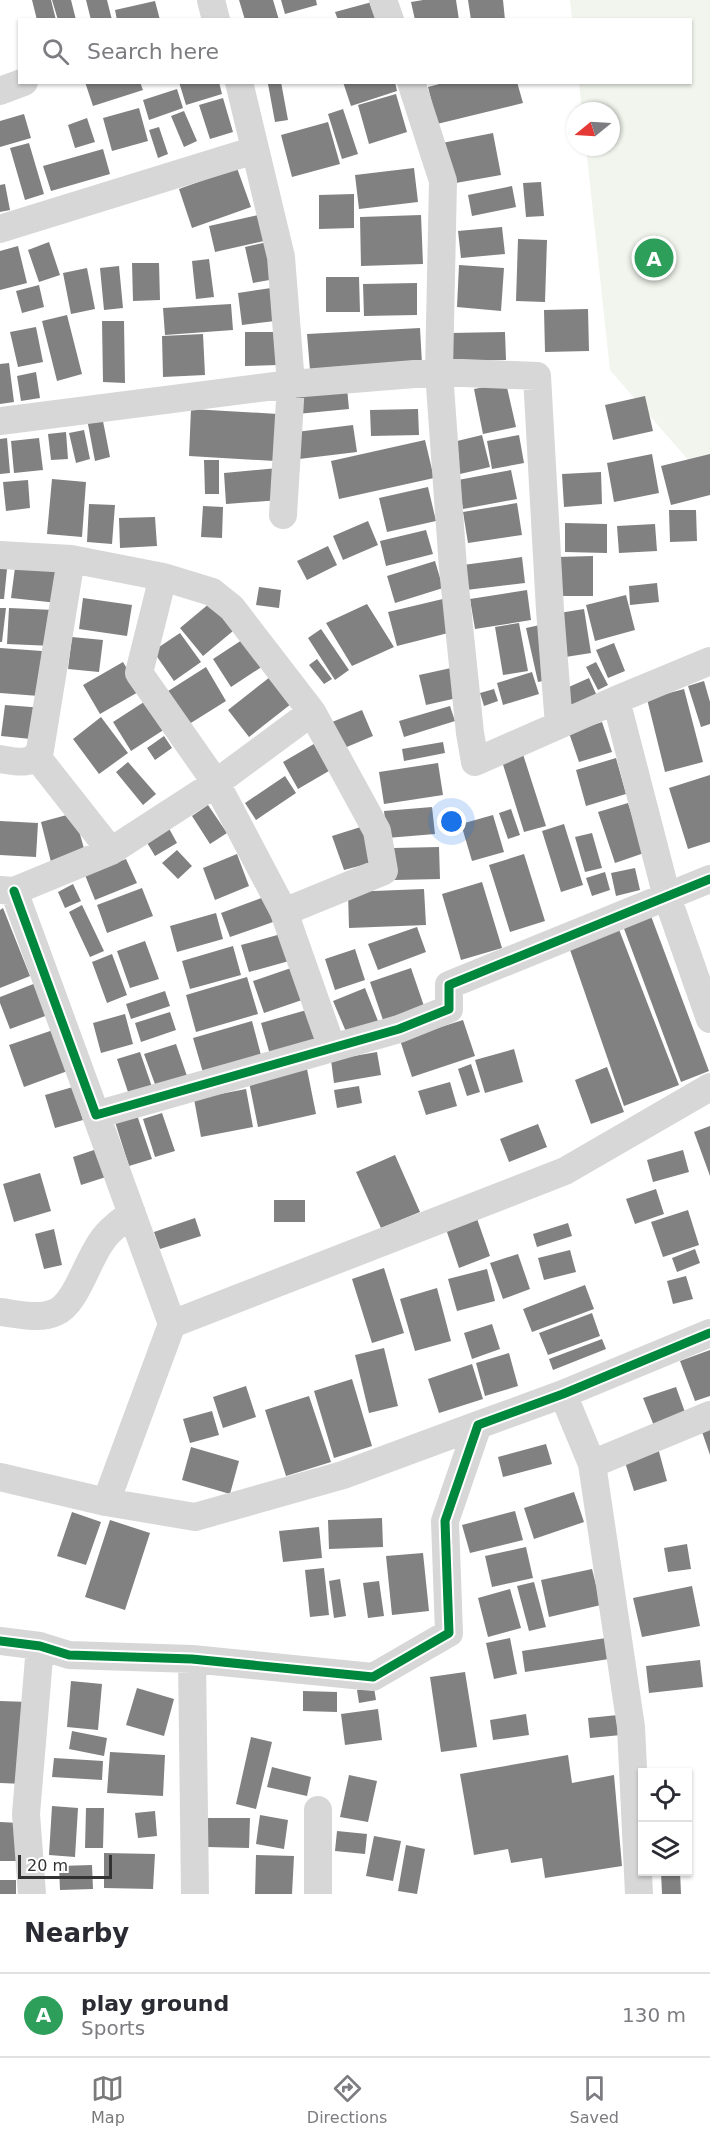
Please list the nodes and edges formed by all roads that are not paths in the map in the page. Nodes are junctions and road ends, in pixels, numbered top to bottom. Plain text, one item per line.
1 (211, 0) edge
2 (383, 0) edge
3 (216, 18) edge
4 (389, 18) edge
5 (19, 84) edge
6 (239, 84) edge
7 (412, 84) edge
8 (0, 91) edge
9 (255, 150) junction
10 (0, 230) edge
11 (439, 372) junction
12 (291, 384) junction
13 (0, 421) edge
14 (283, 515) dead end
15 (0, 555) edge
16 (71, 559) junction
17 (163, 577) junction
18 (710, 661) edge
19 (616, 700) junction
20 (312, 712) junction
21 (559, 725) junction
22 (37, 757) junction
23 (0, 759) edge
24 (216, 783) junction
25 (111, 851) junction
26 (710, 879) edge
27 (7, 890) edge
28 (667, 897) junction
29 (284, 912) junction
30 (710, 1019) edge
31 (332, 1048) junction
32 (710, 1087) edge
33 (96, 1115) junction
34 (132, 1213) junction
35 (0, 1312) edge
36 (172, 1324) junction
37 (710, 1333) edge
38 (562, 1394) junction
39 (710, 1415) edge
40 (478, 1425) junction
41 (592, 1464) junction
42 (0, 1477) edge
43 (106, 1502) junction
44 (0, 1641) edge
45 (40, 1646) junction
46 (192, 1659) junction
47 (318, 1810) dead end
48 (13, 1813) edge
49 (32, 1894) edge
50 (195, 1894) edge
51 (318, 1894) edge
52 (639, 1894) edge

1 - 3 street
2 - 4 street
5 - 8 street
6 - 9 street
7 - 11 street
9 - 10 street
9 - 12 street
11 - 12 street
11 - 21 street
11 - 21 street
12 - 13 street
12 - 14 street
15 - 16 street
16 - 17 street
16 - 22 street
17 - 20 street
17 - 24 street
18 - 19 street
19 - 21 street
19 - 28 street
20 - 24 street
20 - 29 street
22 - 23 street
22 - 25 street
24 - 25 street
24 - 29 street
25 - 27 street
26 - 28 street
27 - 33 street
28 - 30 street
28 - 31 street
29 - 31 street
31 - 33 street
32 - 36 street
33 - 34 street
34 - 35 street
34 - 36 street
36 - 43 street
37 - 38 street
38 - 40 street
38 - 41 street
39 - 41 street
40 - 43 street
40 - 46 street
41 - 52 street
42 - 43 street
44 - 45 street
45 - 46 street
45 - 48 street
46 - 50 street
47 - 51 street
48 - 49 street

